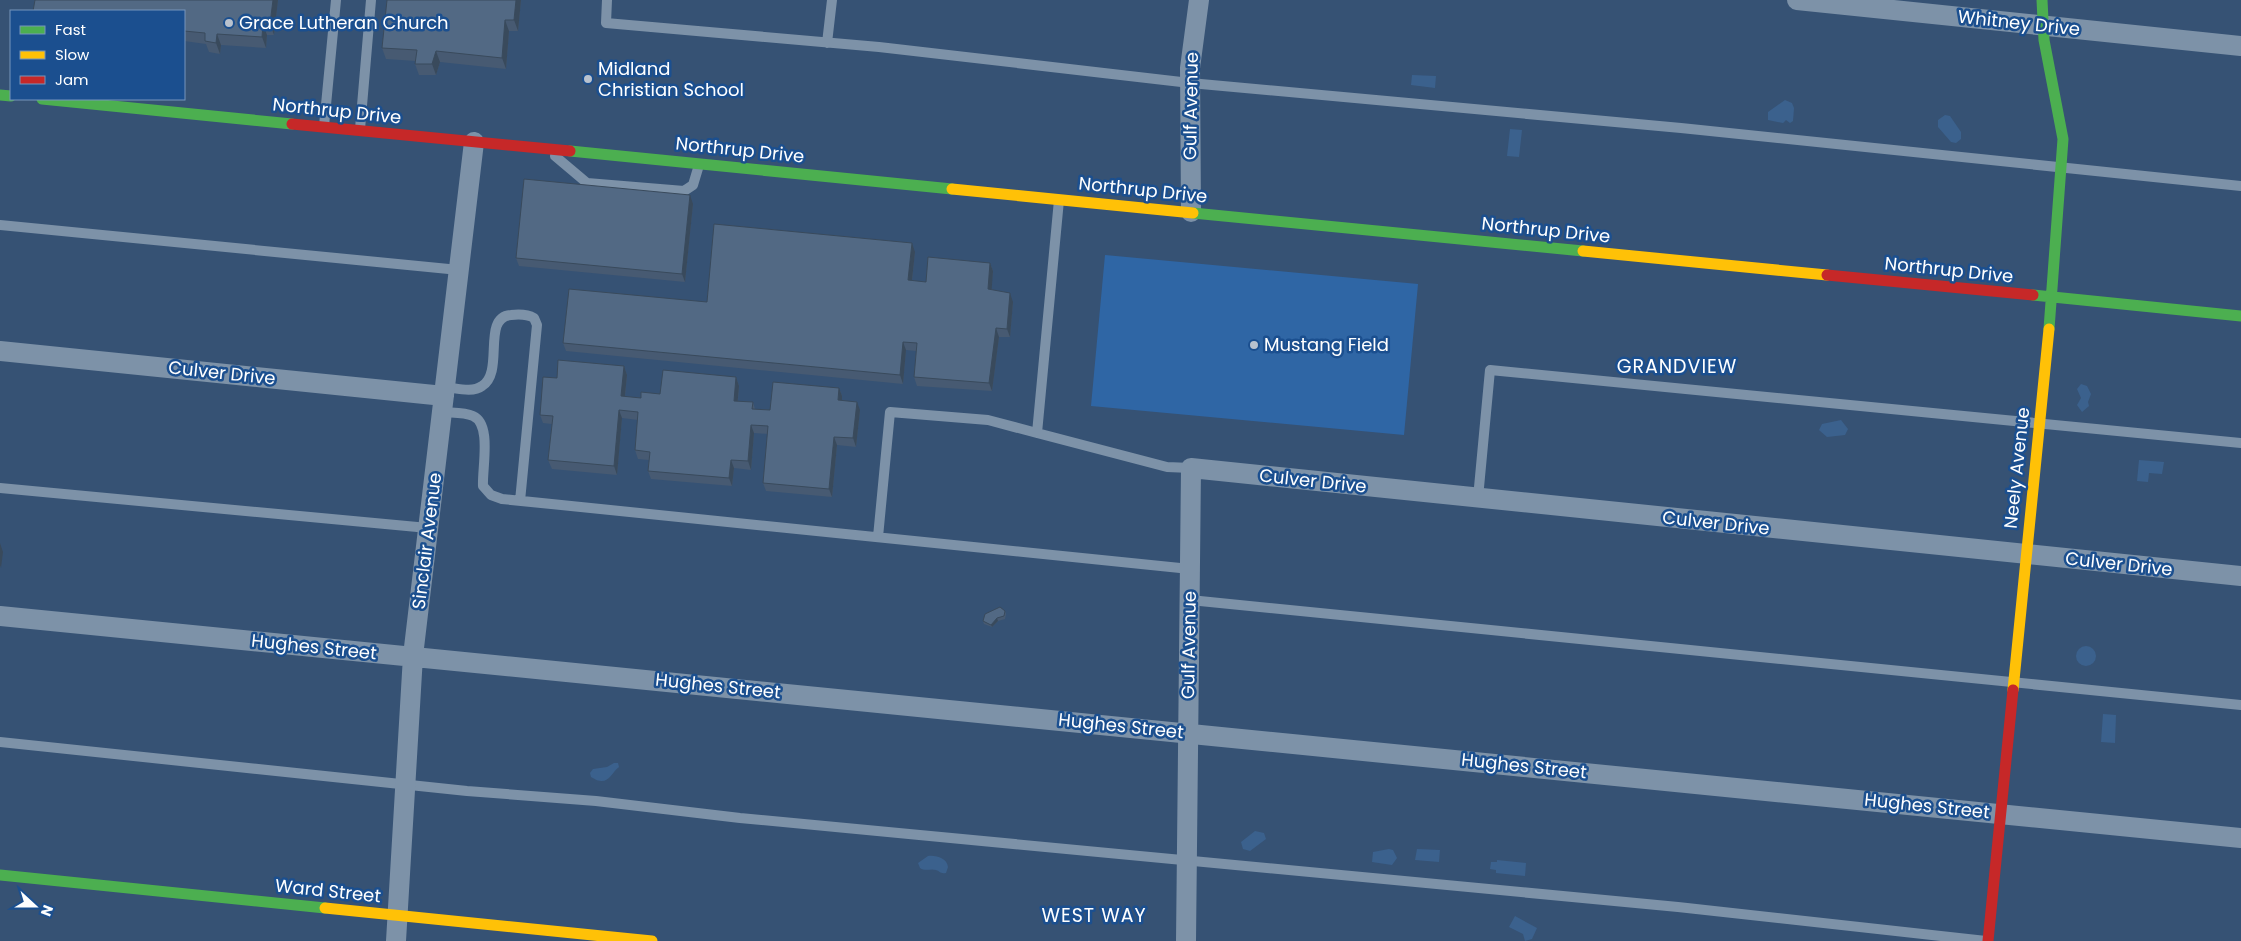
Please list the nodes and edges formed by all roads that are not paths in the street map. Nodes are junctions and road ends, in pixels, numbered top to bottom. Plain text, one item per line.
1 (336, 0) edge
2 (370, 0) edge
3 (607, 0) edge
4 (832, 0) edge
5 (1199, 0) edge
6 (1797, 0) edge
7 (2042, 0) edge
8 (1887, 4) edge
9 (2045, 26) junction
10 (827, 43) junction
11 (2241, 46) edge
12 (1190, 83) junction
13 (52, 100) edge
14 (324, 127) junction
15 (360, 131) junction
16 (474, 142) junction
17 (547, 149) junction
18 (699, 164) junction
19 (2061, 167) junction
20 (2241, 186) edge
21 (1059, 199) junction
22 (1191, 212) junction
23 (0, 225) edge
24 (459, 270) junction
25 (2052, 298) junction
26 (2241, 316) edge
27 (0, 351) edge
28 (443, 399) junction
29 (2039, 423) junction
30 (1036, 433) junction
31 (2241, 442) edge
32 (1192, 468) junction
33 (0, 488) edge
34 (1478, 498) junction
35 (520, 501) junction
36 (428, 528) junction
37 (878, 537) junction
38 (2027, 555) junction
39 (1190, 569) junction
40 (2241, 576) edge
41 (1190, 600) junction
42 (0, 616) edge
43 (413, 656) junction
44 (2014, 683) junction
45 (2241, 705) edge
46 (1188, 733) junction
47 (0, 742) edge
48 (406, 783) junction
49 (2001, 814) junction
50 (2241, 838) edge
51 (1187, 861) junction
52 (0, 876) edge
53 (399, 916) junction
54 (396, 941) edge
55 (652, 941) edge
56 (1186, 941) edge
57 (1989, 941) edge

1 - 14 lane
2 - 15 lane
3 - 10 lane
4 - 10 lane
5 - 12 street, Gulf Avenue
6 - 8 street, Whitney Drive
7 - 9 street, Neely Avenue
8 - 9 street, Whitney Drive
9 - 11 street, Whitney Drive
9 - 19 street, Neely Avenue
10 - 12 lane
12 - 19 lane
12 - 22 street, Gulf Avenue
13 - 14 street, Northrup Drive
14 - 15 street, Northrup Drive
15 - 16 street, Northrup Drive
16 - 17 street, Northrup Drive
16 - 24 street, Sinclair Avenue
17 - 18 street, Northrup Drive
17 - 18 lane
18 - 21 street, Northrup Drive
19 - 20 lane
19 - 25 street, Neely Avenue
21 - 22 street, Northrup Drive
21 - 30 lane
22 - 25 street, Northrup Drive
23 - 24 lane
24 - 28 street, Sinclair Avenue
25 - 26 street, Northrup Drive
25 - 29 street, Neely Avenue
27 - 28 street, Culver Drive
28 - 35 lane
28 - 35 lane
28 - 36 street, Sinclair Avenue
29 - 31 lane
29 - 34 lane
29 - 38 street, Neely Avenue
30 - 32 lane
30 - 37 lane
32 - 34 street, Culver Drive
32 - 39 street, Gulf Avenue
33 - 36 lane
34 - 38 street, Culver Drive
35 - 37 lane
36 - 43 street, Sinclair Avenue
37 - 39 lane
38 - 40 street, Culver Drive
38 - 44 street, Neely Avenue
39 - 41 street, Gulf Avenue
41 - 44 lane
41 - 46 street, Gulf Avenue
42 - 43 street, Hughes Street
43 - 46 street, Hughes Street
43 - 48 street, Sinclair Avenue
44 - 45 lane
44 - 49 street, Neely Avenue
46 - 49 street, Hughes Street
46 - 51 street, Gulf Avenue
47 - 48 lane
48 - 51 lane
48 - 53 street, Sinclair Avenue
49 - 50 street, Hughes Street
49 - 57 street, Neely Avenue
51 - 56 street, Gulf Avenue
51 - 57 lane
52 - 53 street, Ward Street
53 - 54 street, Sinclair Avenue
53 - 55 street, Ward Street

